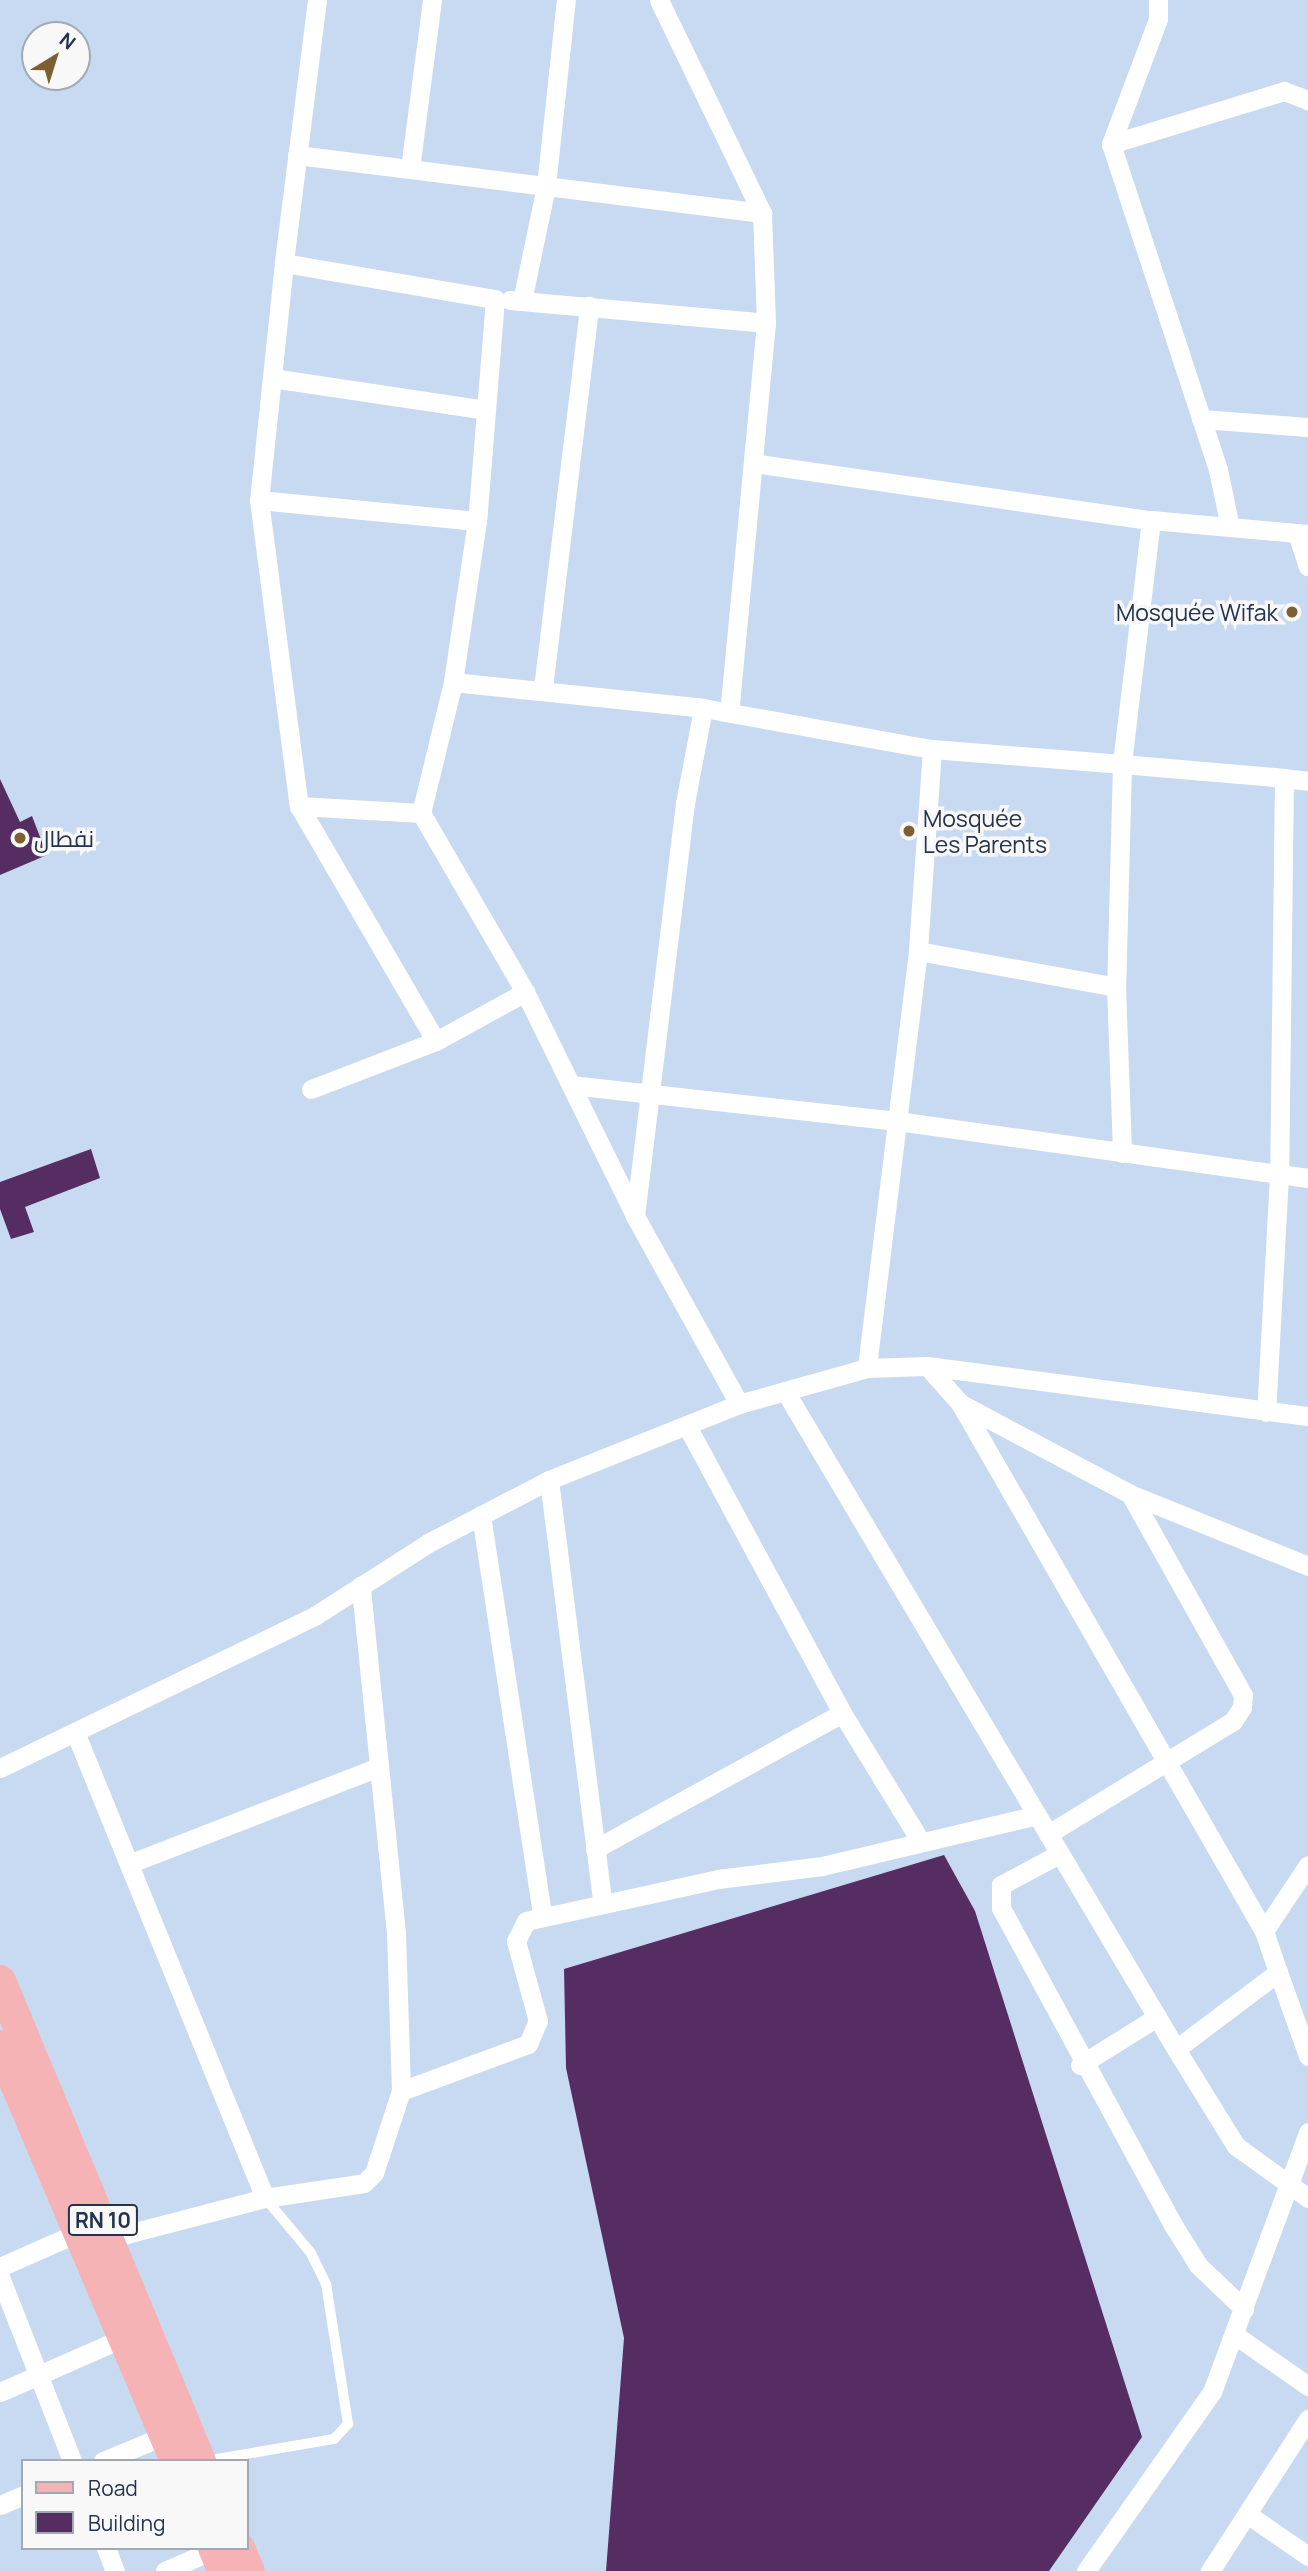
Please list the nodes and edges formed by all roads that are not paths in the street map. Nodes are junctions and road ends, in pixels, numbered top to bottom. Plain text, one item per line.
1 (317, 0) edge
2 (432, 0) edge
3 (566, 0) edge
4 (659, 0) edge
5 (1158, 0) edge
6 (1308, 100) edge
7 (1111, 144) junction
8 (297, 155) junction
9 (410, 169) junction
10 (546, 186) junction
11 (762, 213) junction
12 (284, 263) junction
13 (495, 299) junction
14 (523, 301) junction
15 (589, 306) junction
16 (766, 323) junction
17 (272, 378) junction
18 (486, 410) junction
19 (1201, 419) junction
20 (1308, 427) edge
21 (753, 463) junction
22 (259, 500) junction
23 (1151, 520) junction
24 (477, 521) junction
25 (1230, 527) junction
26 (1303, 534) edge
27 (1308, 566) edge
28 (453, 682) junction
29 (543, 688) junction
30 (702, 708) junction
31 (729, 712) junction
32 (932, 749) junction
33 (1122, 764) junction
34 (1284, 778) junction
35 (1308, 781) edge
36 (299, 806) junction
37 (421, 813) junction
38 (918, 951) junction
39 (1116, 987) junction
40 (524, 992) junction
41 (436, 1041) junction
42 (571, 1085) junction
43 (311, 1089) dead end
44 (652, 1096) junction
45 (897, 1121) junction
46 (1122, 1153) junction
47 (1279, 1175) junction
48 (1308, 1178) edge
49 (635, 1216) junction
50 (927, 1366) junction
51 (867, 1368) junction
52 (785, 1391) junction
53 (739, 1404) junction
54 (960, 1404) junction
55 (1266, 1412) junction
56 (1308, 1416) edge
57 (687, 1426) junction
58 (549, 1480) junction
59 (1130, 1494) junction
60 (481, 1515) junction
61 (1308, 1566) edge
62 (361, 1586) junction
63 (842, 1713) junction
64 (75, 1732) junction
65 (1167, 1762) junction
66 (379, 1767) junction
67 (0, 1768) edge
68 (1037, 1815) junction
69 (1048, 1835) junction
70 (921, 1842) junction
71 (595, 1849) junction
72 (1059, 1854) junction
73 (131, 1863) junction
74 (1308, 1866) edge
75 (602, 1901) junction
76 (542, 1915) junction
77 (1264, 1931) junction
78 (1278, 1972) junction
79 (0, 1981) edge
80 (1157, 2017) junction
81 (0, 2046) edge
82 (1176, 2049) junction
83 (1308, 2056) edge
84 (1080, 2065) junction
85 (401, 2091) junction
86 (1308, 2132) edge
87 (1287, 2183) junction
88 (265, 2198) junction
89 (1308, 2198) edge
90 (97, 2230) junction
91 (0, 2267) edge
92 (0, 2277) edge
93 (1244, 2309) junction
94 (1235, 2335) junction
95 (123, 2338) junction
96 (39, 2375) junction
97 (1308, 2386) edge
98 (0, 2392) edge
99 (1308, 2419) edge
100 (176, 2441) edge
101 (71, 2459) edge
102 (110, 2459) edge
103 (200, 2459) edge
104 (215, 2459) edge
105 (21, 2496) edge
106 (0, 2505) edge
107 (1247, 2514) junction
108 (107, 2550) edge
109 (1306, 2552) edge
110 (223, 2554) edge
111 (1093, 2568) edge
112 (115, 2571) edge
113 (164, 2571) edge
114 (249, 2571) edge
115 (1210, 2571) edge

1 - 8 street
2 - 9 street
3 - 10 street
4 - 11 street
5 - 7 street
6 - 7 street
7 - 19 street
8 - 9 street
8 - 12 street
9 - 10 street
10 - 11 street
10 - 14 street
11 - 16 street
12 - 13 street
12 - 17 street
13 - 14 street
13 - 18 street
14 - 15 street
15 - 16 street
15 - 29 street
16 - 21 street
17 - 18 street
17 - 22 street
18 - 24 street
19 - 20 street
19 - 25 street
21 - 23 street
21 - 31 street
22 - 24 street
22 - 36 street
23 - 25 street
23 - 33 street
24 - 28 street
25 - 26 street
26 - 27 street
28 - 29 street
28 - 37 street
29 - 30 street
30 - 31 street
30 - 44 street
31 - 32 street
32 - 33 street
32 - 38 street
33 - 34 street
33 - 39 street
34 - 35 street
34 - 47 street
36 - 37 street
36 - 41 street
37 - 40 street
38 - 39 street
38 - 45 street
39 - 46 street
40 - 41 street
40 - 42 street
41 - 43 street
42 - 44 street
42 - 49 street
44 - 45 street
44 - 49 street
45 - 46 street
45 - 51 street
46 - 47 street
47 - 48 street
47 - 55 street
49 - 53 street
50 - 51 street
50 - 54 street
50 - 55 street
51 - 52 street
52 - 53 street
52 - 68 street
53 - 57 street
54 - 59 street
54 - 65 street
55 - 56 street
57 - 58 street
57 - 63 street
58 - 60 street
58 - 71 street
59 - 61 street
59 - 65 street
60 - 62 street
60 - 76 street
62 - 64 street
62 - 66 street
63 - 70 street
63 - 71 street
64 - 67 street
64 - 73 street
65 - 69 street
65 - 77 street
66 - 73 street
66 - 85 street
68 - 69 street
68 - 70 street
69 - 72 street
70 - 75 street
71 - 75 street
72 - 80 street
72 - 84 street
73 - 88 street
74 - 77 street
75 - 76 street
76 - 85 street
77 - 78 street
78 - 82 street
78 - 83 street
79 - 90 main road, RN 10
80 - 82 street
80 - 84 street
81 - 90 main road, RN 10
82 - 87 street
84 - 93 street
85 - 88 street
86 - 87 street
87 - 89 street
87 - 93 street
88 - 90 street
88 - 104 lane
90 - 91 street
90 - 95 main road, RN 10
90 - 100 main road, RN 10
92 - 96 street
93 - 94 street
94 - 97 street
94 - 111 street
95 - 96 street
95 - 100 main road, RN 10
96 - 98 street
96 - 101 street
99 - 107 street
100 - 102 street
100 - 103 main road, RN 10
105 - 106 street
107 - 109 street
107 - 115 street
108 - 112 street
110 - 113 street
110 - 114 main road

